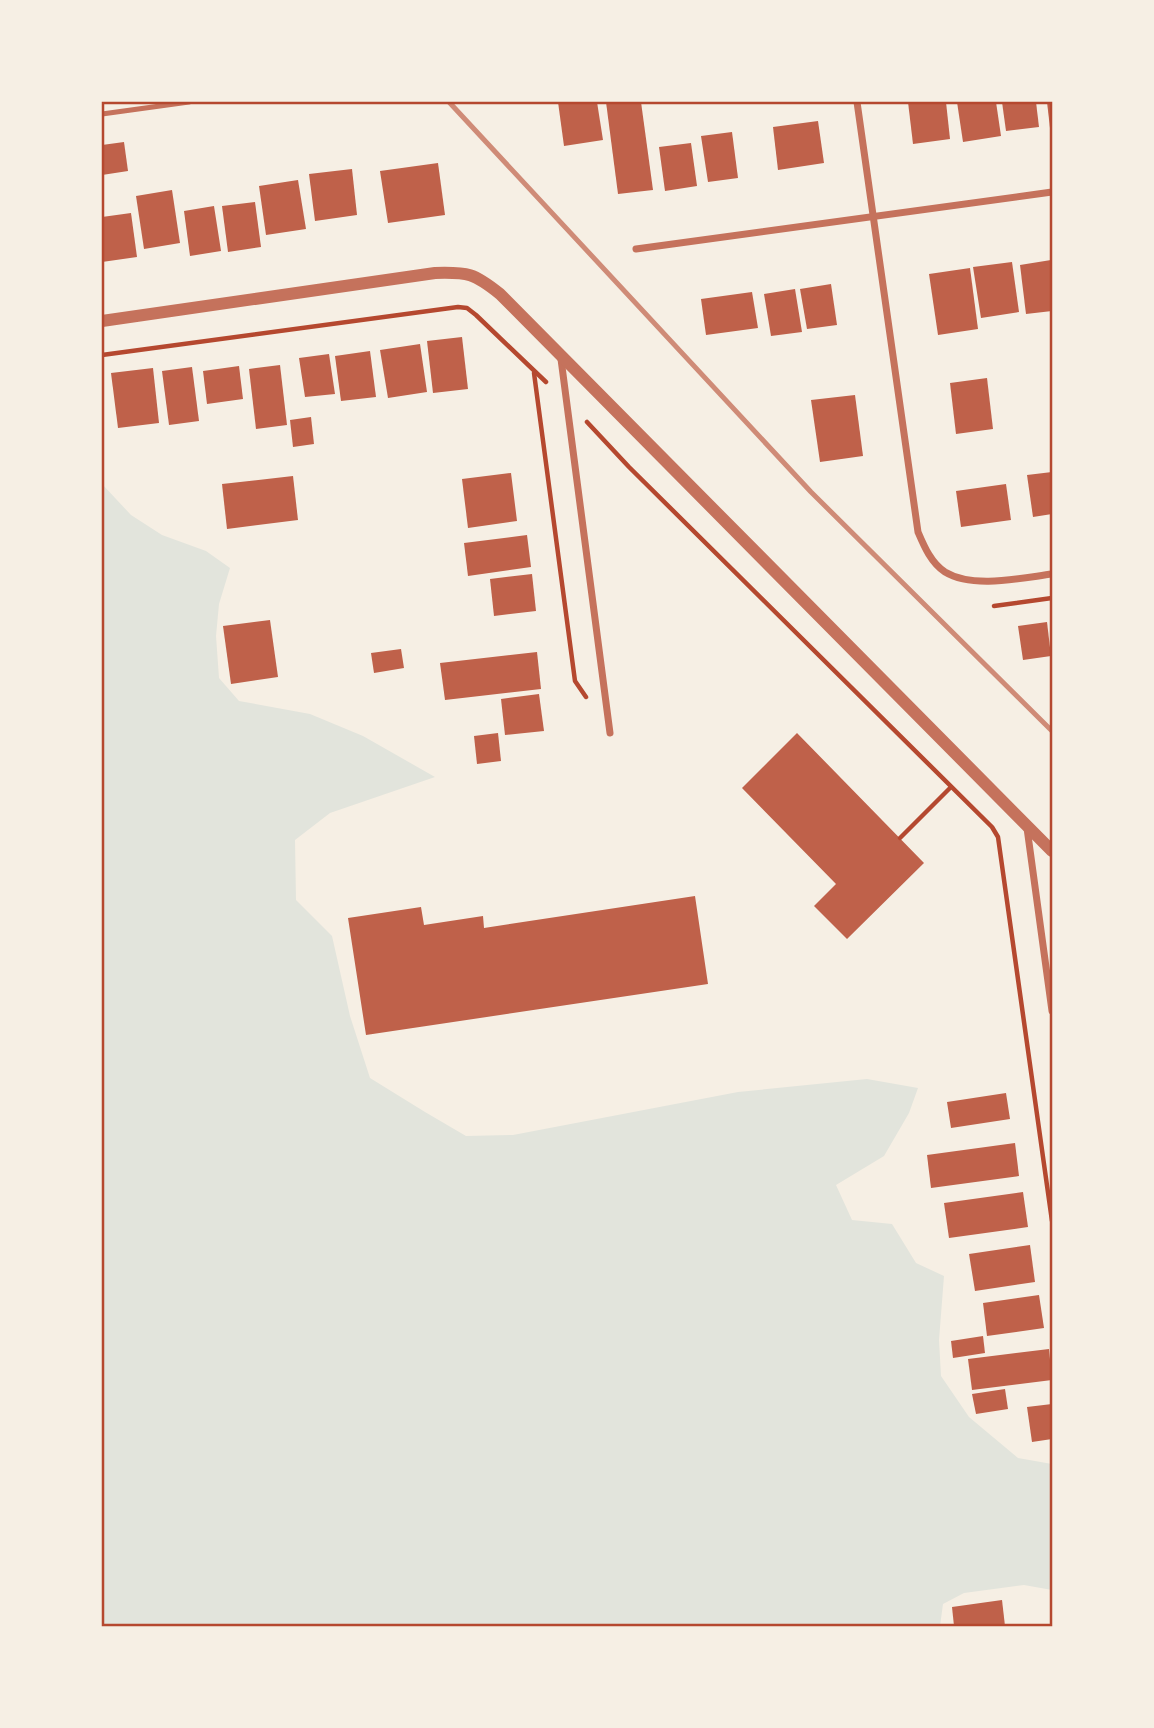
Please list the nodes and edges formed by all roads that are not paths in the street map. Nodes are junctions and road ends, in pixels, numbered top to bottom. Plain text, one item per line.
1 (189, 102) edge
2 (857, 102) edge
3 (102, 114) edge
4 (1052, 191) edge
5 (873, 217) junction
6 (636, 249) dead end
7 (102, 321) edge
8 (561, 355) junction
9 (1052, 574) edge
10 (610, 733) dead end
11 (1027, 825) junction
12 (1052, 851) edge
13 (1052, 1011) edge

1 - 3 lane
2 - 5 street
4 - 5 street
5 - 6 street
5 - 9 street
7 - 8 street
8 - 10 street
8 - 11 street
11 - 12 street
11 - 13 street

